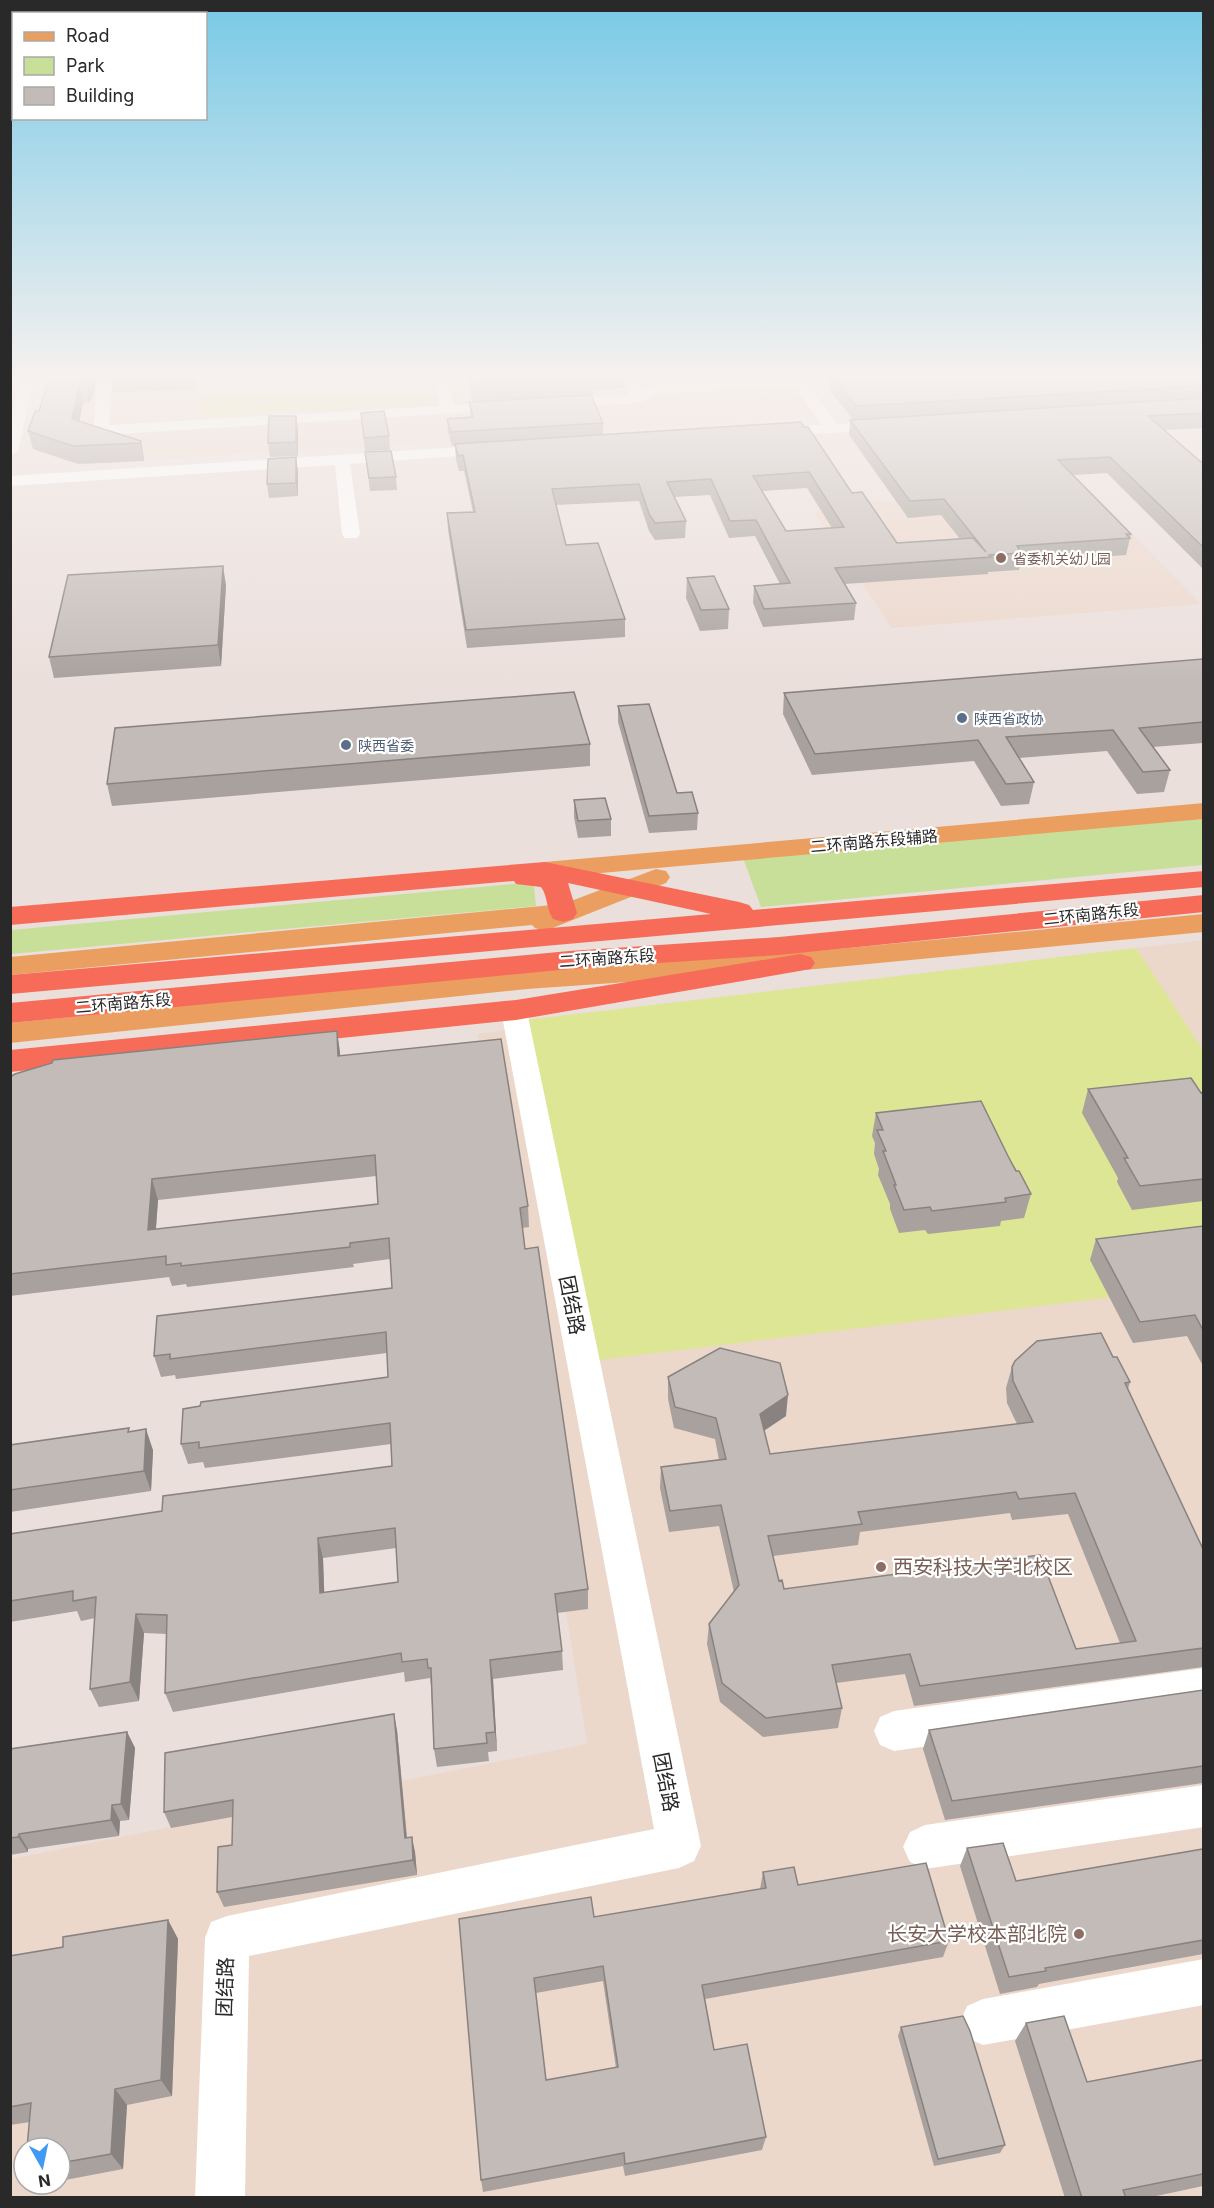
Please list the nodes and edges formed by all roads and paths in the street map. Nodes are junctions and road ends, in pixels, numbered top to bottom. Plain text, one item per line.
1 (44, 478) edge
2 (325, 478) edge
3 (344, 478) edge
4 (10, 480) edge
5 (326, 482) dead end
6 (351, 534) dead end
7 (1203, 811) edge
8 (747, 852) junction
9 (544, 870) junction
10 (1203, 879) edge
11 (625, 888) junction
12 (1203, 903) edge
13 (563, 913) junction
14 (10, 916) edge
15 (776, 918) junction
16 (1203, 923) edge
17 (10, 925) edge
18 (504, 942) junction
19 (816, 960) junction
20 (10, 966) edge
21 (10, 986) edge
22 (516, 1010) junction
23 (10, 1013) edge
24 (10, 1033) edge
25 (10, 1061) edge
26 (1203, 1687) edge
27 (894, 1731) dead end
28 (1203, 1806) edge
29 (925, 1847) dead end
30 (1203, 1982) edge
31 (983, 2022) dead end
32 (219, 2198) edge

1 - 4 street
2 - 5 street
3 - 6 street
7 - 8 main road, 二环南路东段辅路
8 - 9 main road, 二环南路东段辅路
8 - 11 main road
9 - 11 highway
9 - 14 highway
10 - 15 highway, 二环南路东段
11 - 13 main road
11 - 15 highway
12 - 23 highway, 二环南路东段
13 - 17 highway
13 - 18 main road
13 - 20 main road
15 - 18 highway, 二环南路东段
16 - 19 main road
18 - 21 highway, 二环南路东段
19 - 22 highway
19 - 24 main road
22 - 25 highway
22 - 32 street, 团结路
26 - 27 street
28 - 29 street
30 - 31 street

